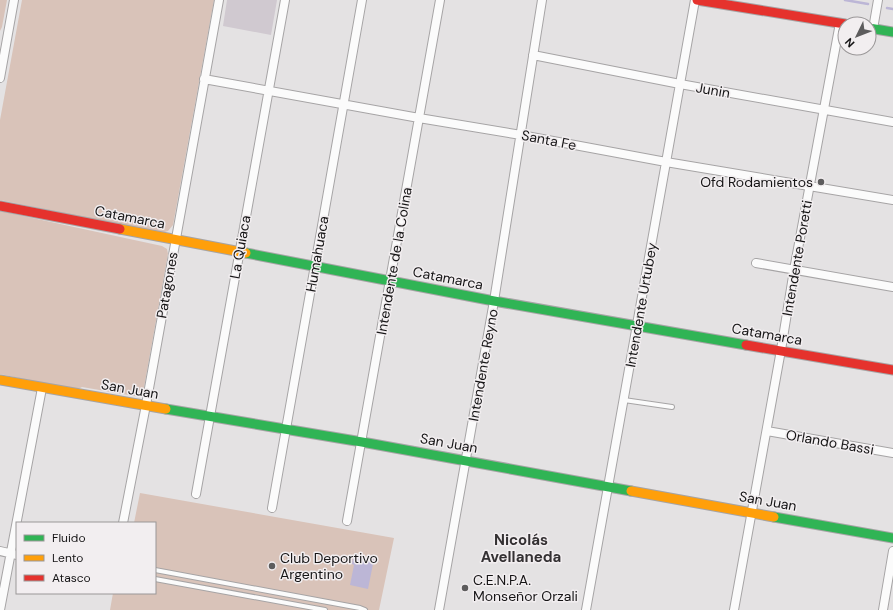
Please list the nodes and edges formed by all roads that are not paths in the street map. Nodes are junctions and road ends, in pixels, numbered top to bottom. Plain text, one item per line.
1 (14, 0) edge
2 (219, 0) edge
3 (285, 0) edge
4 (362, 0) edge
5 (440, 0) edge
6 (542, 0) edge
7 (696, 0) edge
8 (878, 0) edge
9 (874, 16) edge
10 (837, 23) edge
11 (877, 30) edge
12 (893, 32) edge
13 (3, 41) edge
14 (837, 47) edge
15 (533, 55) junction
16 (0, 78) edge
17 (204, 80) junction
18 (680, 84) junction
19 (269, 91) junction
20 (343, 104) junction
21 (823, 110) junction
22 (419, 118) junction
23 (893, 122) edge
24 (521, 135) junction
25 (666, 162) junction
26 (810, 186) junction
27 (893, 200) edge
28 (0, 206) edge
29 (175, 240) junction
30 (239, 253) junction
31 (756, 263) dead end
32 (315, 267) junction
33 (794, 270) junction
34 (390, 281) junction
35 (893, 287) edge
36 (494, 301) junction
37 (637, 326) junction
38 (781, 350) junction
39 (893, 370) edge
40 (0, 380) edge
41 (42, 388) junction
42 (624, 400) junction
43 (146, 406) junction
44 (672, 407) dead end
45 (211, 417) junction
46 (286, 429) junction
47 (767, 431) junction
48 (362, 442) junction
49 (893, 453) edge
50 (465, 460) junction
51 (608, 488) junction
52 (196, 494) dead end
53 (272, 508) dead end
54 (752, 512) junction
55 (347, 521) dead end
56 (19, 522) edge
57 (123, 522) edge
58 (893, 538) edge
59 (16, 542) edge
60 (0, 551) edge
61 (893, 551) edge
62 (14, 554) edge
63 (156, 570) edge
64 (156, 579) edge
65 (274, 592) junction
66 (272, 600) junction
67 (0, 610) edge
68 (325, 610) edge
69 (365, 610) edge
70 (439, 610) edge
71 (586, 610) edge
72 (734, 610) edge
73 (883, 610) edge

1 - 13 street
2 - 17 street, Patagones
3 - 19 street, La Quiaca
4 - 20 street, Humahuaca
5 - 22 street, Intendente de la Colina
6 - 15 street, Intendente Reyno
7 - 10 street
7 - 18 street, Intendente Urtubey
8 - 9 street
11 - 12 street
13 - 16 street
14 - 21 street, Intendente Poretti
15 - 18 street, Junin
15 - 24 street, Intendente Reyno
17 - 19 street, Santa Fe
17 - 29 street, Patagones
18 - 21 street, Junin
18 - 25 street, Intendente Urtubey
19 - 20 street, Santa Fe
19 - 30 street, La Quiaca
20 - 22 street, Santa Fe
20 - 32 street, Humahuaca
21 - 23 street, Junin
21 - 26 street, Intendente Poretti
22 - 24 street, Santa Fe
22 - 34 street, Intendente de la Colina
24 - 25 street, Santa Fe
24 - 36 street, Intendente Reyno
25 - 26 street, Santa Fe
25 - 37 street, Intendente Urtubey
26 - 27 street, Santa Fe
26 - 33 street, Intendente Poretti
28 - 29 street, Catamarca
29 - 30 street, Catamarca
29 - 43 street, Patagones
30 - 32 street, Catamarca
30 - 45 street, La Quiaca
31 - 33 street
32 - 34 street, Catamarca
32 - 46 street, Humahuaca
33 - 35 street
33 - 38 street, Intendente Poretti
34 - 36 street, Catamarca
34 - 48 street, Intendente de la Colina
36 - 37 street, Catamarca
36 - 50 street, Intendente Reyno
37 - 38 street, Catamarca
37 - 42 street, Intendente Urtubey
38 - 39 street, Catamarca
38 - 47 street, Intendente Poretti
40 - 41 street, San Juan
41 - 43 street, San Juan
41 - 56 street
42 - 44 lane
42 - 51 street, Intendente Urtubey
43 - 45 street, San Juan
43 - 57 street, Patagones
45 - 46 street, San Juan
45 - 52 street, La Quiaca
46 - 48 street, San Juan
46 - 53 street, Humahuaca
47 - 49 street, Orlando Bassi
47 - 54 street, Intendente Poretti
48 - 50 street, San Juan
48 - 55 street, Intendente de la Colina
50 - 51 street, San Juan
50 - 70 street, Intendente Reyno
51 - 54 street, San Juan
51 - 71 street, Intendente Urtubey
54 - 58 street, San Juan
54 - 72 street, Intendente Poretti
59 - 62 street
60 - 62 street
61 - 73 street
62 - 67 street
63 - 65 lane
64 - 66 lane
65 - 66 lane
65 - 69 lane
66 - 68 lane

